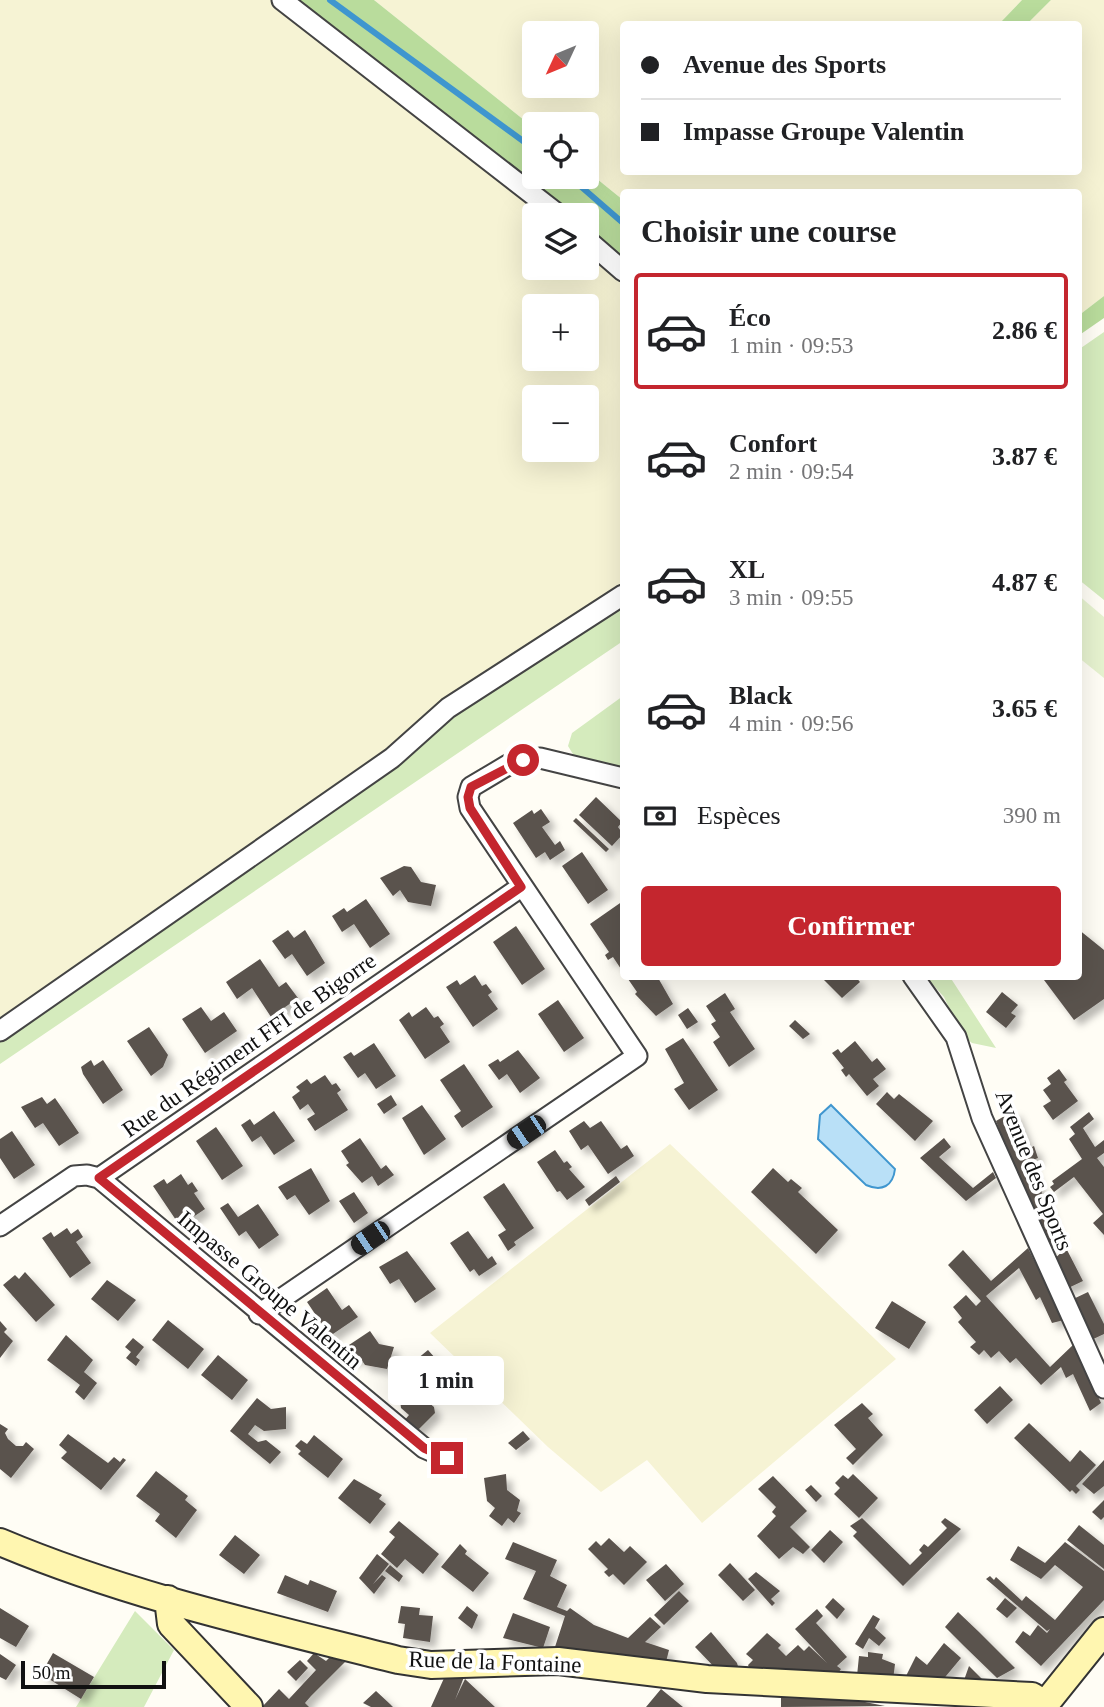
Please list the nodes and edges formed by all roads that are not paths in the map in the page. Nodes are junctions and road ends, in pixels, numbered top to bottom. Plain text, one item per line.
1 (282, 0) edge
2 (544, 203) edge
3 (599, 250) edge
4 (620, 268) edge
5 (620, 597) edge
6 (620, 777) edge
7 (521, 887) junction
8 (916, 980) edge
9 (0, 1031) edge
10 (99, 1178) junction
11 (0, 1226) edge
12 (259, 1314) junction
13 (1104, 1388) edge
14 (447, 1458) dead end
15 (0, 1542) edge
16 (168, 1599) junction
17 (1104, 1631) edge
18 (1044, 1705) edge
19 (249, 1707) edge

1 - 2 street
3 - 4 street
5 - 9 street
6 - 7 street
7 - 10 street, Rue du Régiment FFI de Bigorre
7 - 12 street
8 - 13 street, Avenue des Sports
10 - 11 street, Rue du Régiment FFI de Bigorre
10 - 12 street, Impasse Groupe Valentin
12 - 14 street, Impasse Groupe Valentin
15 - 16 street, Rue de la Fontaine
16 - 18 street, Rue de la Fontaine
16 - 19 street
17 - 18 street

